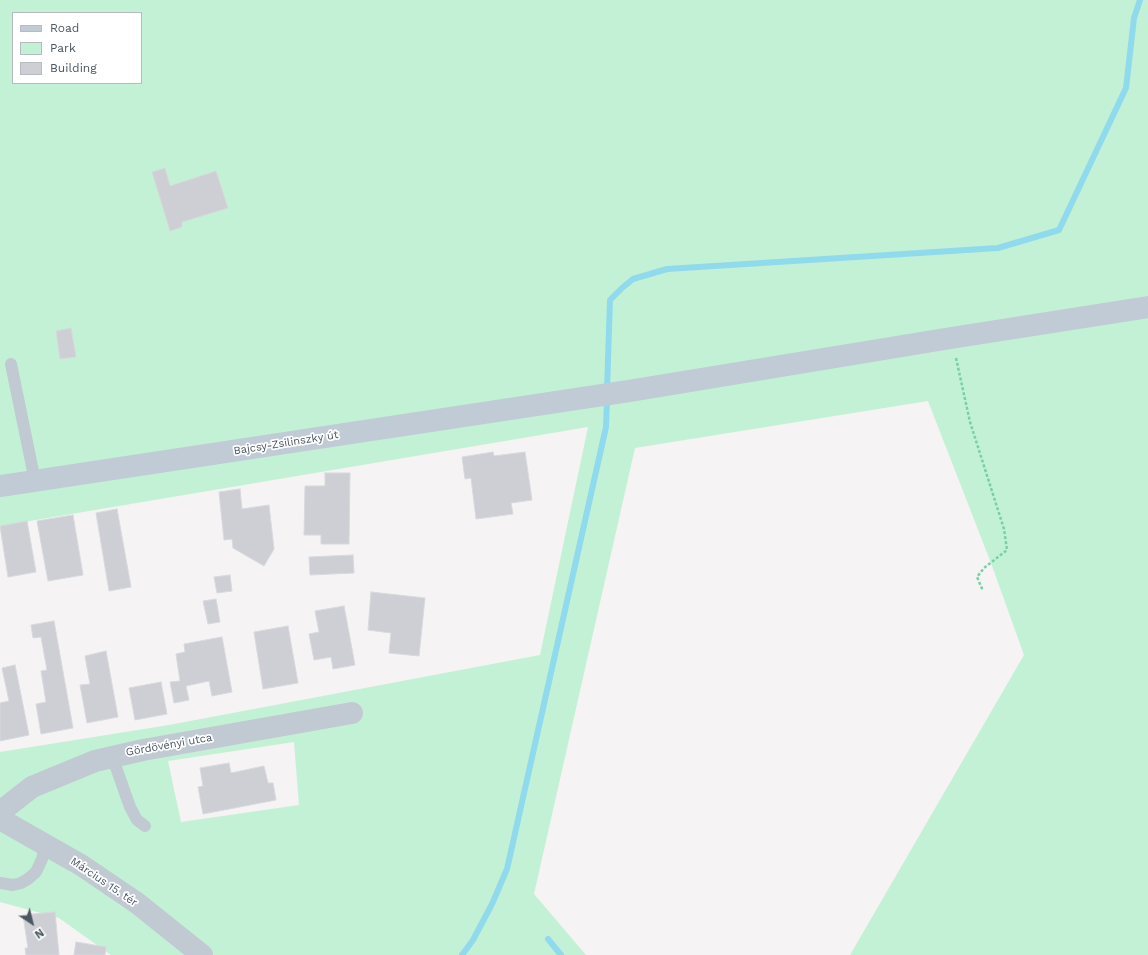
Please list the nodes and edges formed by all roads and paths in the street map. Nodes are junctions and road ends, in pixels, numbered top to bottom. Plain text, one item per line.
1 (1148, 307) edge
2 (951, 338) junction
3 (11, 364) dead end
4 (34, 481) junction
5 (0, 486) edge
6 (983, 591) dead end
7 (352, 713) dead end
8 (112, 756) junction
9 (0, 812) edge
10 (0, 819) edge
11 (146, 826) dead end
12 (46, 844) junction
13 (0, 883) edge
14 (202, 955) edge

1 - 2 main road, Bajcsy-Zsilinszky út
2 - 4 main road, Bajcsy-Zsilinszky út
2 - 6 path
3 - 4 lane
4 - 5 main road, Bajcsy-Zsilinszky út
7 - 8 street, Gördövényi utca
8 - 9 street, Gördövényi utca
8 - 11 lane
10 - 12 street, Március 15. tér
12 - 13 lane
12 - 14 street, Március 15. tér

